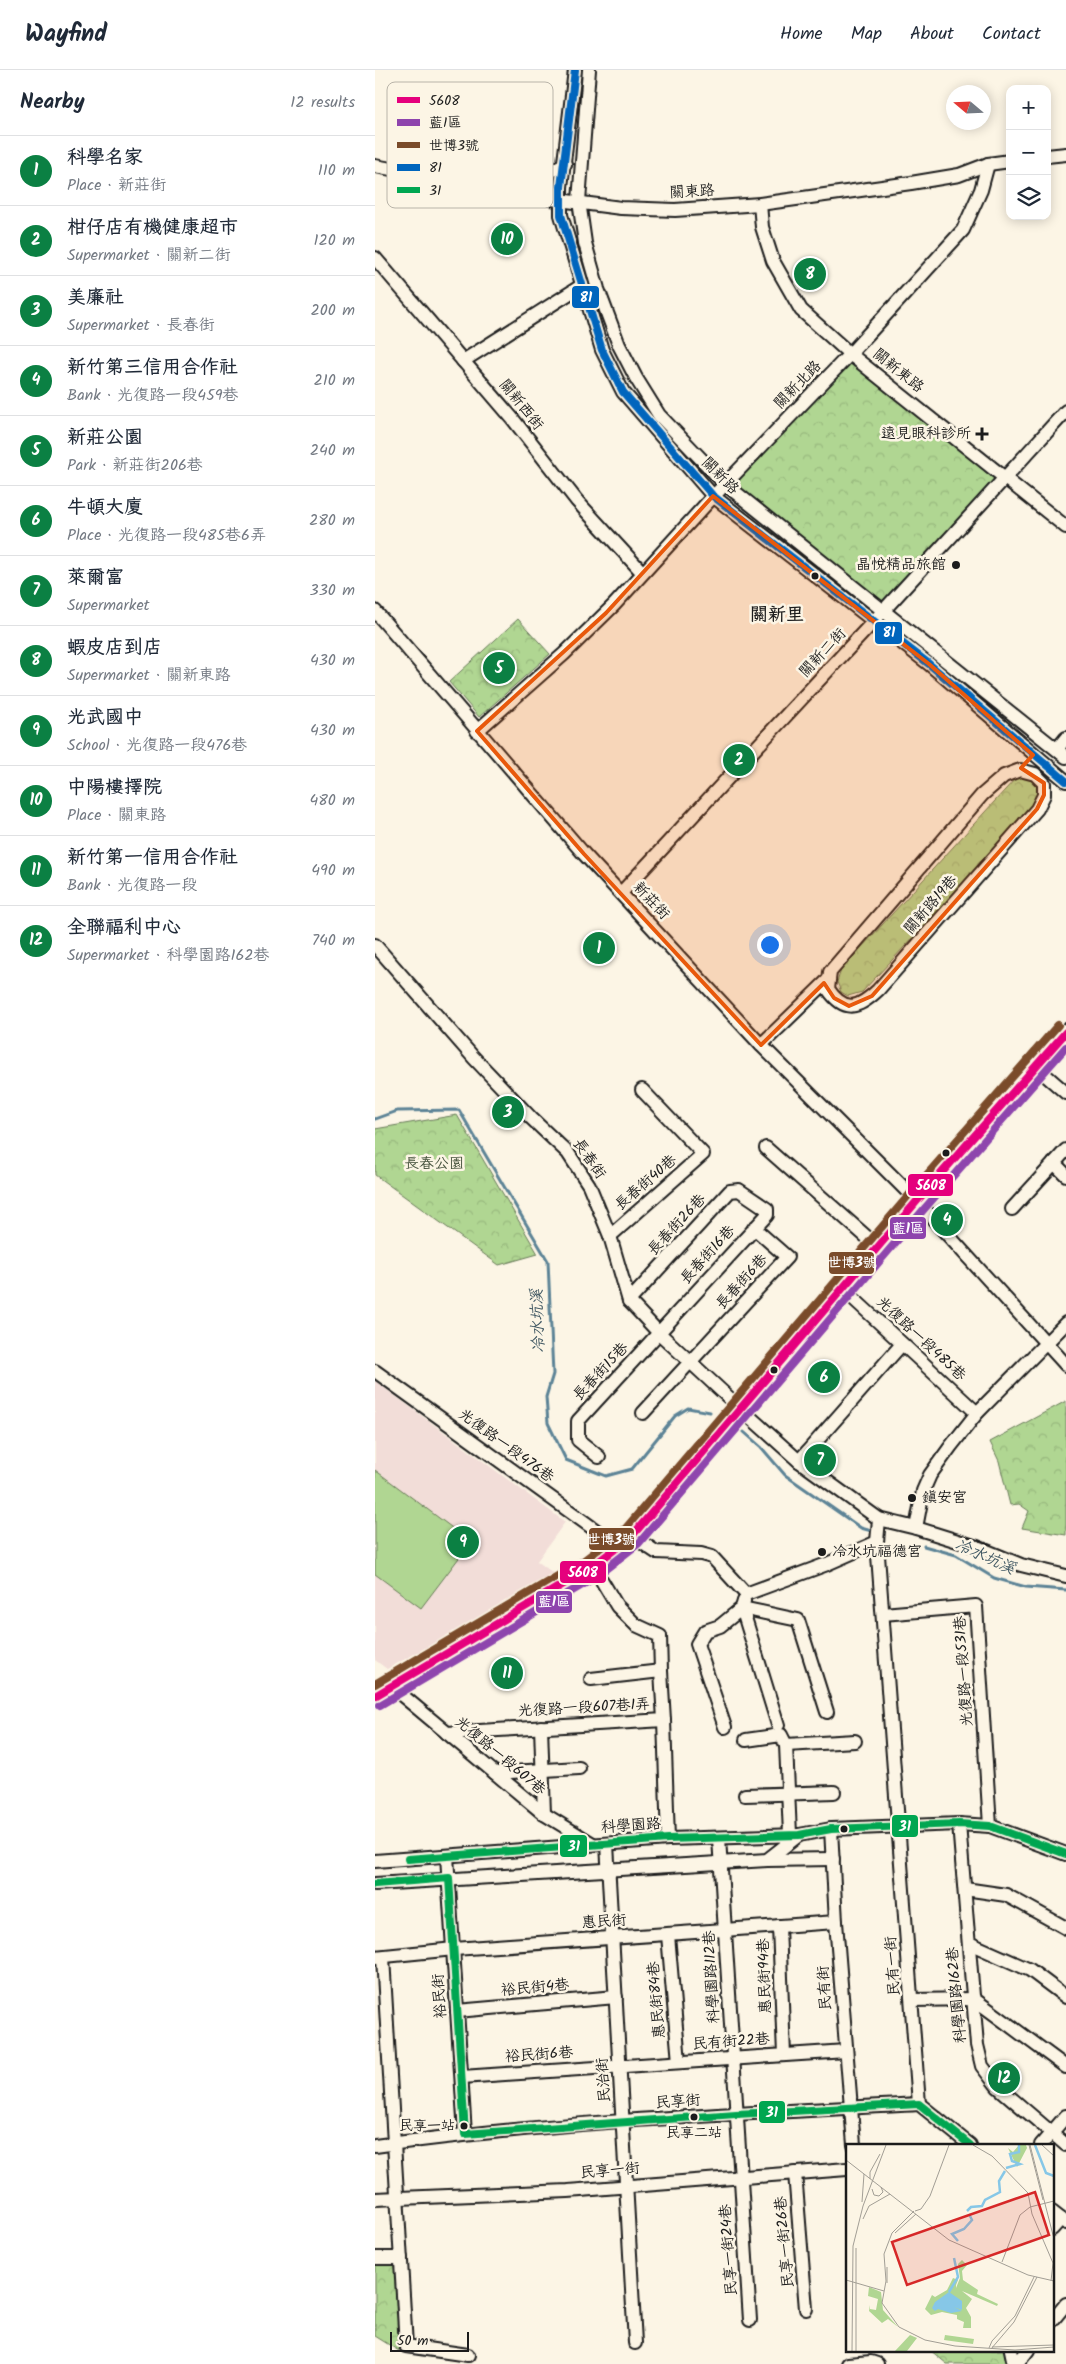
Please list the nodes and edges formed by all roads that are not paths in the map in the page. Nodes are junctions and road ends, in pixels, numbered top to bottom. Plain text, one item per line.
1 (575, 70) edge
2 (589, 70) edge
3 (1066, 154) edge
4 (1051, 156) edge
5 (1006, 162) edge
6 (565, 164) junction
7 (988, 164) junction
8 (553, 170) edge
9 (553, 199) edge
10 (561, 200) junction
11 (579, 201) junction
12 (760, 204) junction
13 (375, 258) edge
14 (581, 286) junction
15 (850, 354) junction
16 (463, 361) junction
17 (1066, 411) edge
18 (1004, 479) junction
19 (725, 484) junction
20 (713, 496) junction
21 (1066, 527) edge
22 (642, 572) junction
23 (375, 610) edge
24 (884, 610) junction
25 (875, 621) junction
26 (477, 731) junction
27 (1066, 738) edge
28 (1061, 753) edge
29 (1033, 755) junction
30 (1020, 770) junction
31 (1055, 772) junction
32 (1066, 781) edge
33 (1044, 783) junction
34 (621, 893) junction
35 (375, 945) edge
36 (828, 980) junction
37 (1066, 1032) edge
38 (761, 1045) junction
39 (1035, 1066) junction
40 (641, 1090) dead end
41 (1066, 1093) edge
42 (765, 1148) dead end
43 (1066, 1150) edge
44 (1054, 1164) junction
45 (1066, 1175) edge
46 (754, 1200) joint
47 (917, 1201) junction
48 (1012, 1209) dead end
49 (754, 1228) junction
50 (610, 1236) junction
51 (878, 1247) junction
52 (843, 1289) junction
53 (629, 1301) junction
54 (1066, 1323) edge
55 (659, 1333) junction
56 (1044, 1343) junction
57 (903, 1344) junction
58 (692, 1362) junction
59 (1066, 1365) edge
60 (375, 1371) edge
61 (741, 1409) junction
62 (643, 1413) dead end
63 (977, 1413) junction
64 (599, 1457) dead end
65 (799, 1461) junction
66 (879, 1519) junction
67 (916, 1528) junction
68 (632, 1536) junction
69 (877, 1542) junction
70 (619, 1547) junction
71 (593, 1566) junction
72 (1066, 1576) edge
73 (746, 1594) junction
74 (742, 1608) junction
75 (883, 1614) junction
76 (661, 1671) junction
77 (591, 1679) dead end
78 (391, 1686) junction
79 (375, 1696) edge
80 (827, 1712) dead end
81 (664, 1720) junction
82 (778, 1725) dead end
83 (541, 1727) junction
84 (725, 1727) dead end
85 (447, 1733) junction
86 (746, 1740) dead end
87 (855, 1741) dead end
88 (786, 1745) junction
89 (579, 1768) dead end
90 (542, 1771) junction
91 (495, 1773) junction
92 (834, 1792) dead end
93 (788, 1794) junction
94 (745, 1796) dead end
95 (544, 1814) junction
96 (959, 1824) junction
97 (899, 1825) junction
98 (990, 1826) junction
99 (831, 1829) junction
100 (794, 1834) junction
101 (719, 1838) junction
102 (668, 1839) junction
103 (593, 1844) junction
104 (607, 1844) junction
105 (1066, 1854) edge
106 (447, 1856) junction
107 (833, 1859) junction
108 (767, 1860) junction
109 (375, 1861) edge
110 (721, 1863) junction
111 (609, 1868) junction
112 (449, 1878) junction
113 (375, 1884) edge
114 (965, 1888) junction
115 (836, 1922) junction
116 (779, 1926) junction
117 (1066, 1928) edge
118 (726, 1929) junction
119 (667, 1935) junction
120 (613, 1937) junction
121 (969, 1943) junction
122 (454, 1949) junction
123 (379, 1957) edge
124 (616, 1997) junction
125 (1066, 1997) edge
126 (974, 1999) junction
127 (911, 2000) junction
128 (457, 2011) junction
129 (846, 2051) junction
130 (784, 2055) junction
131 (733, 2058) junction
132 (679, 2062) junction
133 (619, 2066) junction
134 (1066, 2067) edge
135 (462, 2077) junction
136 (919, 2104) junction
137 (851, 2108) junction
138 (735, 2114) junction
139 (1066, 2116) edge
140 (624, 2122) junction
141 (1052, 2133) junction
142 (465, 2134) junction
143 (395, 2144) junction
144 (854, 2144) edge
145 (969, 2144) edge
146 (1042, 2144) edge
147 (1066, 2144) edge
148 (375, 2146) edge
149 (846, 2169) edge
150 (795, 2173) junction
151 (740, 2177) junction
152 (627, 2186) junction
153 (398, 2198) junction
154 (375, 2199) edge
155 (375, 2258) edge
156 (401, 2258) junction
157 (1066, 2304) edge
158 (806, 2309) dead end
159 (750, 2320) dead end
160 (1053, 2320) edge
161 (635, 2343) dead end
162 (1012, 2352) edge
163 (1027, 2352) edge
164 (468, 2355) dead end
165 (855, 2364) edge
166 (877, 2364) edge
167 (1016, 2364) edge

1 - 6 street, 關新路
2 - 11 street, 關新路
3 - 4 street
5 - 7 street, 關東路
6 - 8 street
6 - 10 street, 關新路
7 - 12 street, 關東路
7 - 15 street, 關新北路
9 - 10 street, 關東路
10 - 11 street, 關東路
10 - 14 street, 關新路
11 - 12 street, 關東路
11 - 19 street, 關新路
12 - 15 street, 關新東路
13 - 16 street, 關新西街
14 - 16 street
14 - 20 street, 關新路
15 - 18 street, 關新東路
15 - 19 street, 關新北路
16 - 22 street, 關新西街
17 - 18 street, 關新二街
18 - 21 street, 關新東路
18 - 24 street, 關新二街
19 - 20 street, 關新北路
19 - 24 street, 關新路
20 - 22 street, 關新北路
20 - 25 street, 關新路
22 - 26 street, 關新北路
23 - 26 street, 新莊街
24 - 25 street, 關新二街
24 - 28 street, 關新路
25 - 29 street, 關新路
25 - 34 street, 關新二街
26 - 34 street, 新莊街
27 - 28 street
29 - 30 street
29 - 31 street, 關新路
30 - 33 street
30 - 36 street
31 - 32 street, 關新路
31 - 33 street
33 - 36 street, 關新路19巷
34 - 38 street, 新莊街
35 - 50 street, 長春街
36 - 38 street
37 - 39 main road
38 - 47 street, 新莊街
39 - 41 street
39 - 47 main road
40 - 50 street, 長春街40巷
42 - 51 street
43 - 44 street
44 - 45 street
44 - 48 street
46 - 49 street, 長春街16巷
46 - 53 street, 長春街26巷
47 - 51 main road
47 - 56 street, 新莊街
49 - 55 street, 長春街16巷
49 - 58 street, 長春街6巷
50 - 53 street, 長春街
51 - 52 main road
52 - 57 street, 光復路一段485巷
52 - 61 main road
53 - 55 street, 長春街
54 - 56 street
55 - 58 street, 長春街
55 - 64 street, 長春街15巷
56 - 59 street, 新莊街
56 - 63 street
57 - 63 street, 光復路一段485巷
57 - 65 street
58 - 61 street, 長春街
58 - 62 street
60 - 70 street, 光復路一段476巷
61 - 65 street, 長春街
61 - 68 main road
63 - 67 street
65 - 66 street, 長春街
66 - 67 street
66 - 69 street
67 - 72 street
68 - 70 main road
68 - 73 street
69 - 73 street
69 - 75 street
70 - 71 main road
71 - 76 street
71 - 78 main road
73 - 74 street
74 - 80 street
74 - 82 street
74 - 84 street
75 - 97 street
75 - 98 street, 光復路一段531巷
76 - 77 street, 光復路一段607巷1弄
76 - 81 street, 光復路一段607巷1弄
78 - 79 main road
78 - 85 street, 光復路一段607巷
81 - 83 street, 光復路一段607巷1弄
81 - 102 street
83 - 85 street, 光復路一段607巷1弄
83 - 90 street
85 - 91 street, 光復路一段607巷
86 - 88 street
87 - 88 street
88 - 93 street
89 - 90 street
90 - 91 street
90 - 95 street
91 - 95 street, 光復路一段607巷
92 - 93 street
93 - 94 street
93 - 100 street
95 - 103 street, 光復路一段607巷
96 - 97 street, 科學園路
96 - 98 street, 科學園路
96 - 114 street, 科學園路162巷
97 - 99 street, 科學園路
97 - 127 street, 民有一街
98 - 105 street, 科學園路
99 - 100 street, 科學園路
99 - 107 street, 民有街
100 - 101 street, 科學園路
100 - 108 street, 科學園路
101 - 102 street, 科學園路
101 - 110 street, 科學園路112巷
102 - 104 street, 科學園路
103 - 104 street, 科學園路
103 - 106 street, 科學園路
104 - 111 street, 民治街
106 - 109 street, 科學園路
106 - 112 street, 裕民街
107 - 108 street
107 - 115 street, 民有街
108 - 110 street
110 - 111 street
110 - 118 street, 科學園路112巷
111 - 112 street
111 - 120 street, 民治街
112 - 113 street
112 - 122 street, 裕民街
114 - 117 street
114 - 121 street, 科學園路162巷
115 - 116 street, 惠民街
115 - 129 street, 民有街
116 - 118 street, 惠民街
116 - 130 street, 惠民街94巷
118 - 119 street, 惠民街
118 - 131 street, 科學園路112巷
119 - 120 street, 惠民街
119 - 132 street, 惠民街84巷
120 - 122 street, 惠民街
120 - 124 street, 民治街
121 - 125 street
121 - 126 street, 科學園路162巷
122 - 123 street, 惠民街
122 - 128 street, 裕民街
123 - 143 street
124 - 128 street, 裕民街4巷
124 - 133 street, 民治街
126 - 127 street
126 - 134 street
126 - 141 street, 科學園路162巷
127 - 136 street, 民有一街
128 - 135 street, 裕民街
129 - 130 street, 民有街22巷
129 - 137 street, 民有街
130 - 131 street, 民有街22巷
131 - 132 street, 民有街22巷
131 - 138 street, 科學園路112巷
132 - 133 street, 民有街22巷
133 - 135 street, 裕民街6巷
133 - 140 street, 民治街
135 - 142 street, 裕民街
136 - 137 street, 民享街
136 - 145 street
137 - 138 street, 民享街
137 - 144 street, 民有街
138 - 140 street, 民享街
138 - 151 street, 民享一街24巷
139 - 141 street
140 - 142 street, 民享街
140 - 152 street, 民治街
141 - 146 street
141 - 147 street, 科學園路162巷
142 - 143 street, 民享街
143 - 148 street, 民享街
143 - 153 street
149 - 150 street, 民享一街
150 - 151 street, 民享一街
150 - 158 street, 民享一街26巷
151 - 152 street, 民享一街
151 - 159 street, 民享一街24巷
152 - 153 street, 民享一街
152 - 161 street, 民治街
153 - 154 street, 民享一街
153 - 156 street
155 - 156 street
156 - 164 street
157 - 160 street
162 - 167 street
163 - 167 street
165 - 166 street

